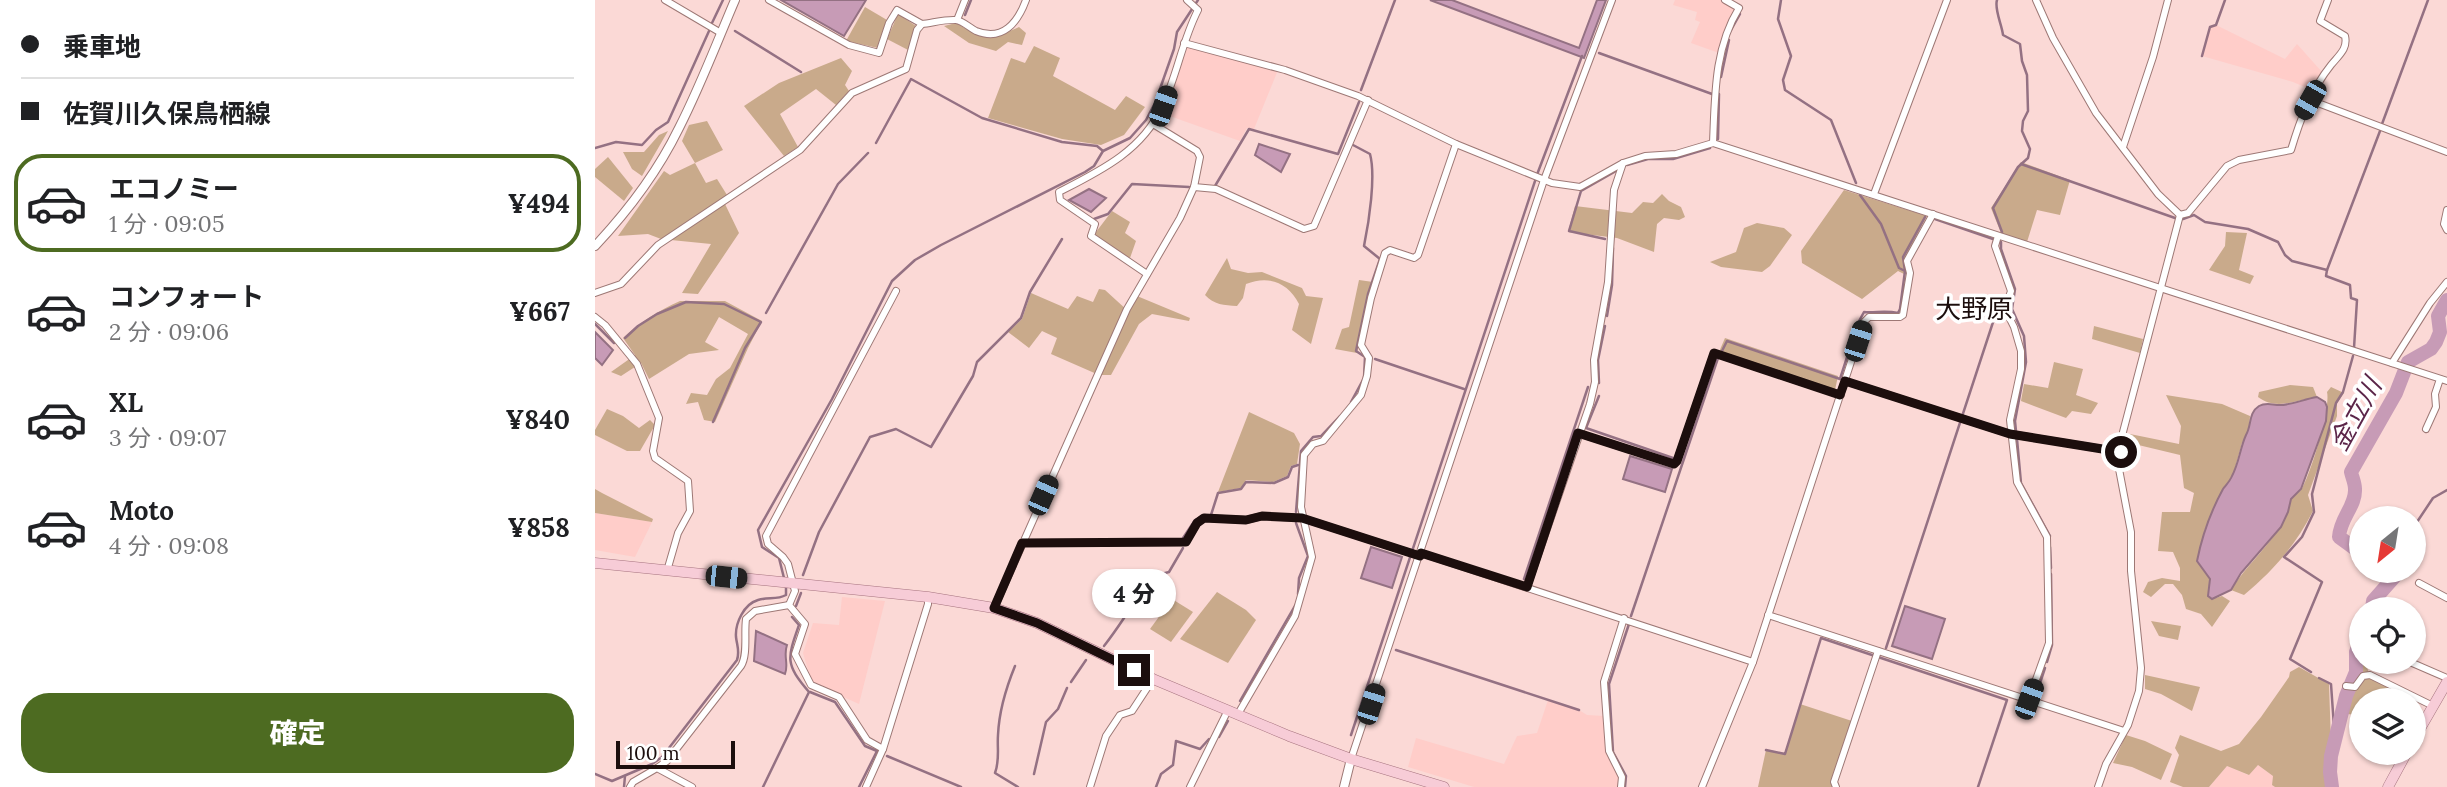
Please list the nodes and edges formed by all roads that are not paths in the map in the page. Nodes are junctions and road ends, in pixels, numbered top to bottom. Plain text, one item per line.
1 (665, 0) edge
2 (735, 0) edge
3 (769, 0) edge
4 (965, 0) edge
5 (1026, 0) edge
6 (1612, 0) edge
7 (1725, 0) edge
8 (1947, 0) edge
9 (2036, 0) edge
10 (2168, 0) edge
11 (2328, 0) edge
12 (1188, 1) edge
13 (957, 20) junction
14 (922, 24) junction
15 (721, 33) junction
16 (1184, 43) junction
17 (1368, 100) junction
18 (2310, 100) junction
19 (1153, 124) junction
20 (1713, 143) junction
21 (1455, 145) junction
22 (2123, 147) junction
23 (2447, 152) edge
24 (1623, 163) junction
25 (1544, 180) junction
26 (1194, 187) junction
27 (1874, 194) junction
28 (2447, 210) edge
29 (1933, 214) junction
30 (2180, 215) junction
31 (2447, 230) edge
32 (1998, 236) junction
33 (595, 246) edge
34 (1147, 274) junction
35 (2447, 282) edge
36 (2160, 289) junction
37 (896, 291) dead end
38 (595, 293) edge
39 (595, 317) edge
40 (2395, 364) junction
41 (2444, 380) edge
42 (1845, 381) junction
43 (1840, 395) junction
44 (2426, 429) dead end
45 (1578, 433) junction
46 (2010, 434) junction
47 (2121, 452) junction
48 (1302, 518) junction
49 (1022, 543) junction
50 (1420, 554) junction
51 (595, 562) edge
52 (667, 571) junction
53 (2419, 583) dead end
54 (793, 584) junction
55 (1527, 587) junction
56 (928, 597) junction
57 (2447, 598) edge
58 (789, 605) junction
59 (994, 608) junction
60 (1768, 615) junction
61 (1624, 618) junction
62 (1877, 654) junction
63 (1753, 662) junction
64 (2426, 670) edge
65 (1153, 679) junction
66 (2447, 680) edge
67 (2346, 686) dead end
68 (2029, 699) junction
69 (2433, 706) junction
70 (1233, 712) junction
71 (2426, 718) edge
72 (2124, 731) junction
73 (883, 749) junction
74 (1351, 759) junction
75 (2400, 765) edge
76 (657, 768) junction
77 (630, 787) edge
78 (692, 787) edge
79 (866, 787) edge
80 (1090, 787) edge
81 (1190, 787) edge
82 (1343, 787) edge
83 (1444, 787) edge
84 (1621, 787) edge
85 (1702, 787) edge
86 (1836, 787) edge
87 (2098, 787) edge
88 (2388, 787) edge

1 - 15 street
2 - 15 street
3 - 14 street
4 - 13 street
5 - 13 street
6 - 25 street
7 - 20 street
8 - 27 street
9 - 22 street
10 - 22 street
11 - 18 street
12 - 16 street
13 - 14 street
14 - 38 street
15 - 33 street
16 - 17 street
16 - 19 street
17 - 21 street
17 - 26 street
18 - 23 street
18 - 30 street
19 - 26 street
19 - 34 street
20 - 24 street
20 - 27 street
21 - 25 street
21 - 48 street
22 - 30 street
24 - 25 street
24 - 45 street
25 - 50 street
26 - 34 street
27 - 29 street
28 - 31 street
29 - 32 street
29 - 42 street
30 - 36 street
32 - 36 street
32 - 46 street
34 - 49 street
35 - 40 street
36 - 40 street
36 - 47 street
37 - 54 street
39 - 52 street
40 - 41 street
41 - 44 street
42 - 43 street
42 - 46 street
43 - 45 street
43 - 60 street
45 - 55 street
46 - 47 street
46 - 68 street
47 - 72 street
48 - 49 street
48 - 50 street
48 - 70 street
49 - 59 street
50 - 55 street
50 - 74 street
51 - 52 main road
52 - 54 main road
53 - 57 street
54 - 56 main road
54 - 58 street
55 - 61 street
56 - 59 main road
56 - 73 street
58 - 73 street
58 - 76 street
59 - 65 main road
60 - 62 street
60 - 63 street
61 - 63 street
61 - 84 street
62 - 68 street
62 - 86 street
63 - 85 street
64 - 66 street
65 - 70 main road
65 - 80 street
66 - 69 main road
67 - 69 street
68 - 72 street
69 - 71 main road
70 - 74 main road
70 - 81 street
72 - 87 street
73 - 79 street
74 - 82 street
74 - 83 main road
75 - 88 main road
76 - 77 street
76 - 78 street

